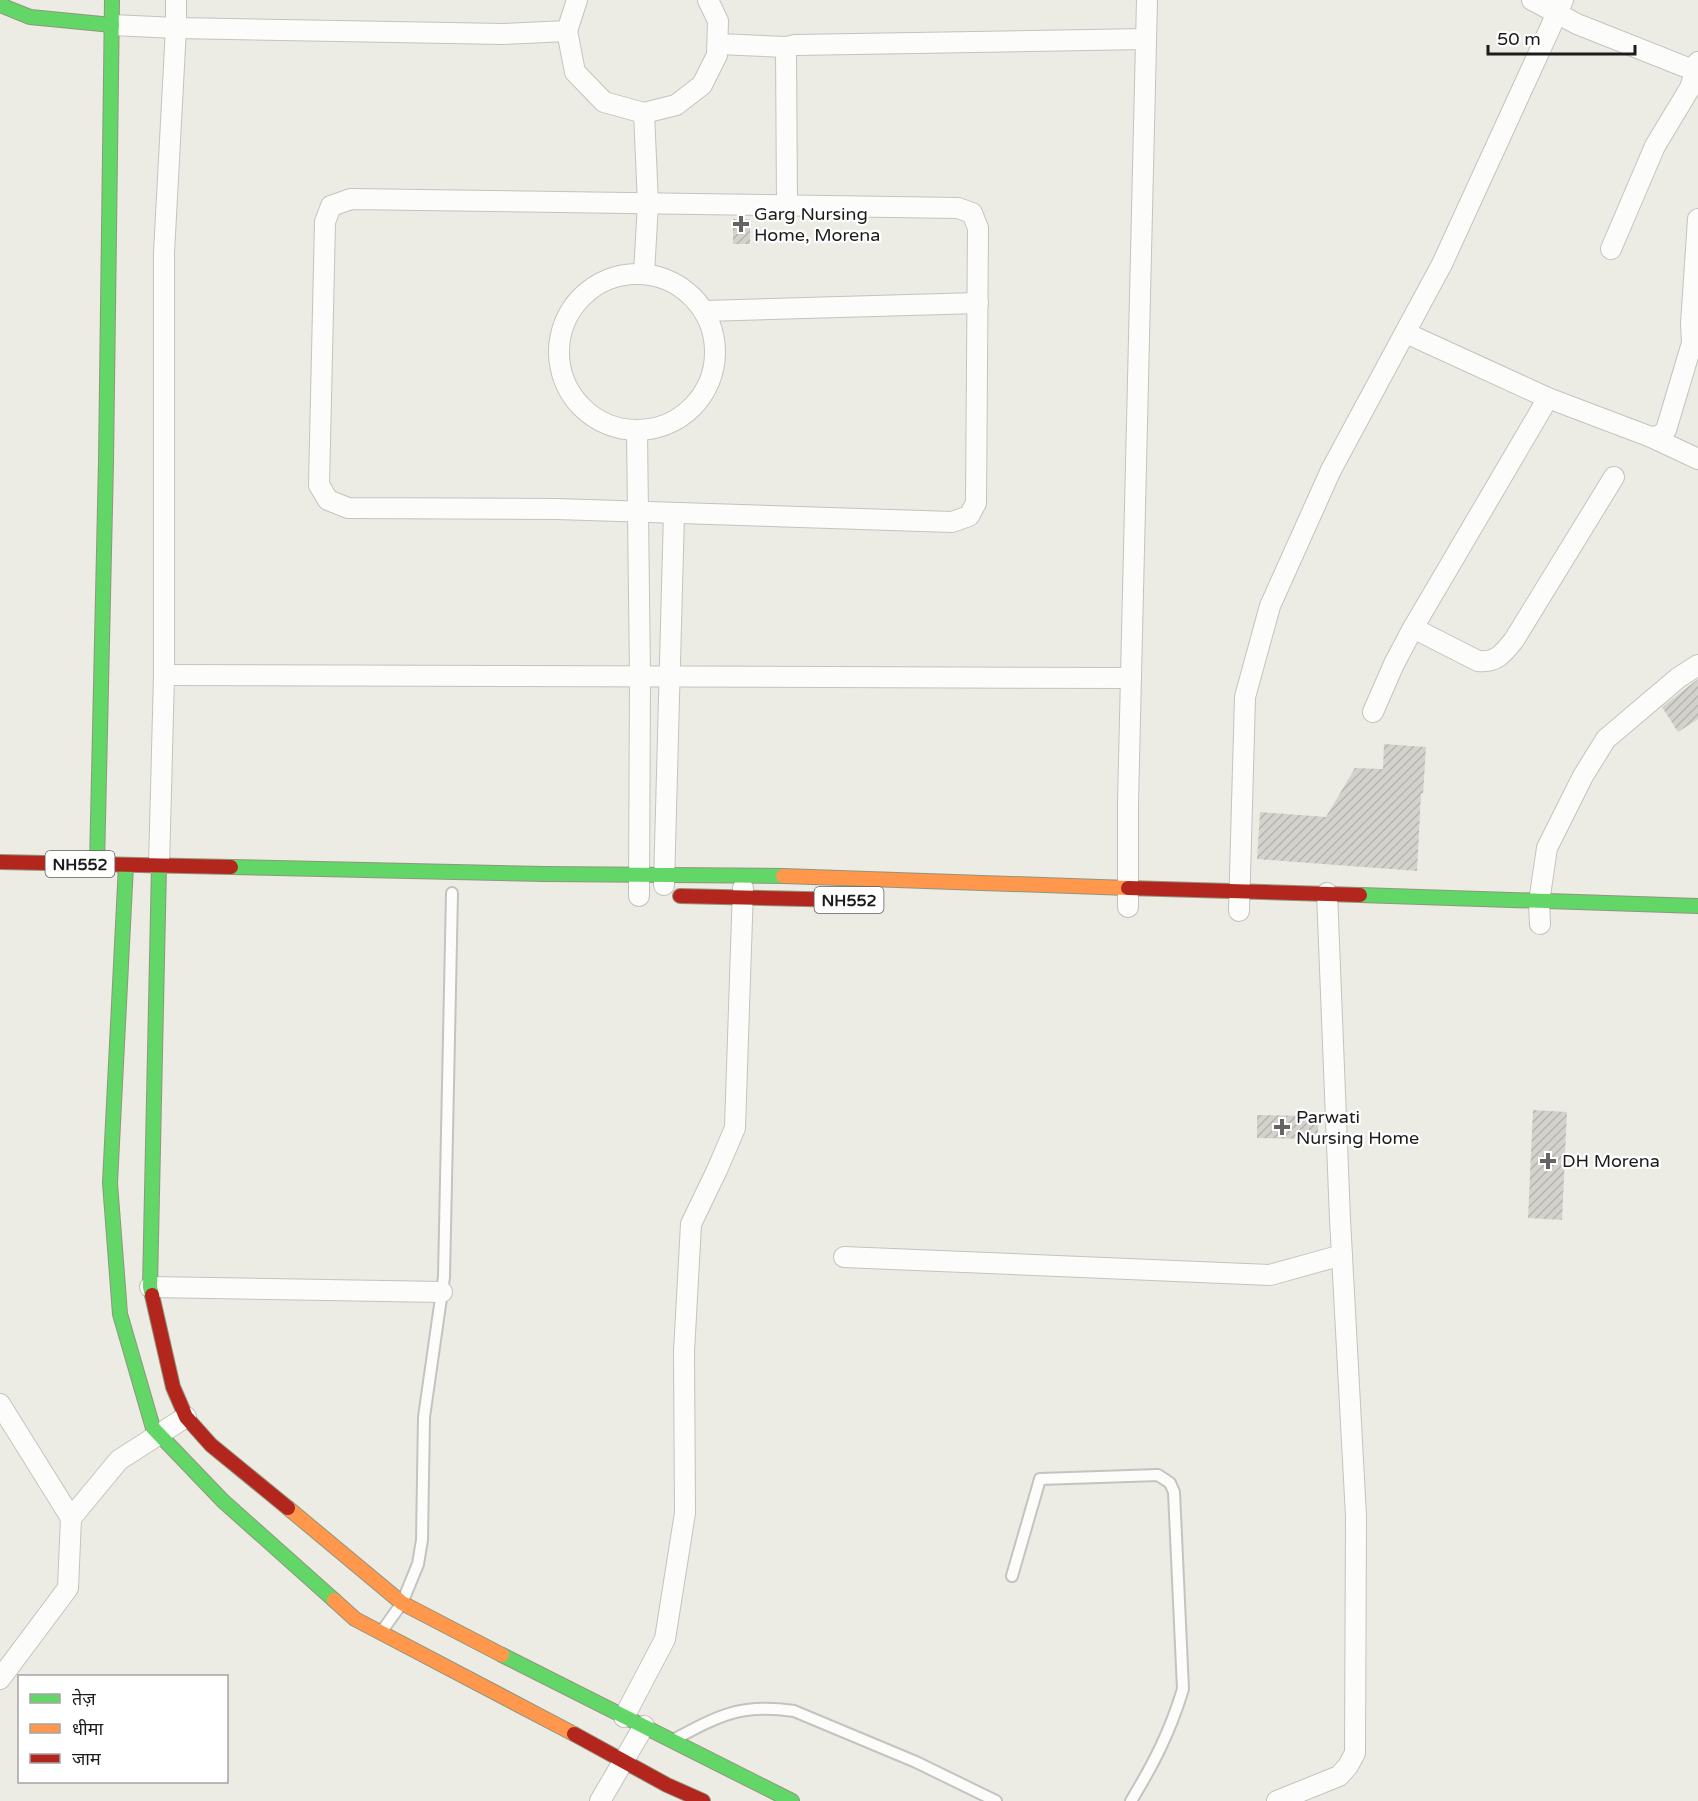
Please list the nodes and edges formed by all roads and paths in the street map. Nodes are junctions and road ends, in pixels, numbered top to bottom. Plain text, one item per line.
1 (112, 0) edge
2 (176, 0) edge
3 (577, 0) edge
4 (708, 0) edge
5 (1147, 0) edge
6 (1532, 0) edge
7 (0, 5) edge
8 (1560, 6) edge
9 (112, 25) junction
10 (176, 28) junction
11 (567, 31) junction
12 (1145, 39) junction
13 (718, 44) junction
14 (786, 47) junction
15 (1697, 68) edge
16 (676, 105) junction
17 (644, 113) junction
18 (645, 141) junction
19 (648, 204) junction
20 (787, 206) junction
21 (1698, 219) edge
22 (1611, 249) dead end
23 (644, 273) junction
24 (978, 303) junction
25 (704, 311) junction
26 (1406, 333) junction
27 (1548, 398) junction
28 (637, 432) junction
29 (1652, 437) junction
30 (1698, 459) edge
31 (1614, 477) dead end
32 (637, 512) junction
33 (674, 513) junction
34 (1413, 628) junction
35 (1698, 665) edge
36 (164, 675) junction
37 (640, 676) junction
38 (668, 677) junction
39 (1131, 678) junction
40 (1372, 712) dead end
41 (0, 862) edge
42 (97, 865) junction
43 (126, 865) junction
44 (159, 866) junction
45 (745, 874) junction
46 (640, 875) junction
47 (664, 876) junction
48 (142, 886) junction
49 (1239, 890) junction
50 (452, 893) dead end
51 (1327, 893) junction
52 (634, 896) joint
53 (664, 896) junction
54 (742, 898) junction
55 (859, 901) dead end
56 (1128, 902) junction
57 (1539, 902) junction
58 (1698, 906) edge
59 (1239, 911) dead end
60 (1540, 924) dead end
61 (1342, 1255) junction
62 (844, 1257) dead end
63 (150, 1287) junction
64 (442, 1292) junction
65 (0, 1404) edge
66 (186, 1417) junction
67 (158, 1434) junction
68 (71, 1518) junction
69 (1012, 1576) dead end
70 (402, 1603) junction
71 (380, 1634) junction
72 (0, 1679) edge
73 (624, 1717) junction
74 (644, 1726) junction
75 (672, 1740) junction
76 (624, 1761) junction
77 (600, 1801) edge
78 (703, 1801) edge
79 (792, 1801) edge
80 (996, 1801) edge
81 (1131, 1801) edge
82 (1277, 1801) edge

1 - 9 main road
2 - 10 street
3 - 11 street
4 - 13 street
5 - 12 street
6 - 8 street
7 - 9 main road
8 - 15 street
8 - 26 street
9 - 10 street
9 - 42 main road
10 - 11 street
10 - 36 street
11 - 17 street
12 - 14 street
12 - 39 street
13 - 14 street
13 - 16 street
14 - 20 street
15 - 22 street
16 - 17 street
16 - 18 street
17 - 18 street
18 - 19 street
19 - 20 street
19 - 23 street
19 - 32 street
20 - 24 street
21 - 29 street
23 - 25 street
23 - 28 street
24 - 25 street
24 - 33 street
25 - 28 street
26 - 27 street
26 - 49 street
27 - 29 street
27 - 34 street
28 - 32 street
29 - 30 street
31 - 34 street
32 - 33 street
32 - 37 street
33 - 38 street
34 - 40 street
35 - 57 street
36 - 37 street
36 - 44 street
37 - 38 street
37 - 46 street
38 - 39 street
38 - 47 street
39 - 56 street
41 - 42 main road, NH552
42 - 43 main road, NH552
43 - 44 main road, NH552
43 - 48 main road
44 - 46 main road, NH552
44 - 48 main road
45 - 47 main road, NH552
45 - 54 street
45 - 56 main road, NH552
46 - 47 main road, NH552
46 - 52 street
47 - 53 street
48 - 63 main road
48 - 67 main road
49 - 51 main road, NH552
49 - 56 main road, NH552
49 - 59 street
50 - 64 lane
51 - 57 main road, NH552
51 - 61 street
52 - 53 main road, NH552
53 - 54 main road, NH552
54 - 55 main road, NH552
54 - 73 street
57 - 58 main road, NH552
57 - 60 street
61 - 62 street
61 - 82 street
63 - 64 street
63 - 66 main road
64 - 70 lane
65 - 68 street
66 - 67 street
66 - 70 main road
67 - 68 street
67 - 71 main road
68 - 72 street
69 - 81 lane
70 - 71 lane
70 - 73 main road
71 - 76 main road
73 - 74 main road
74 - 75 main road
74 - 76 street
75 - 79 main road
75 - 80 lane
76 - 77 street
76 - 78 main road

